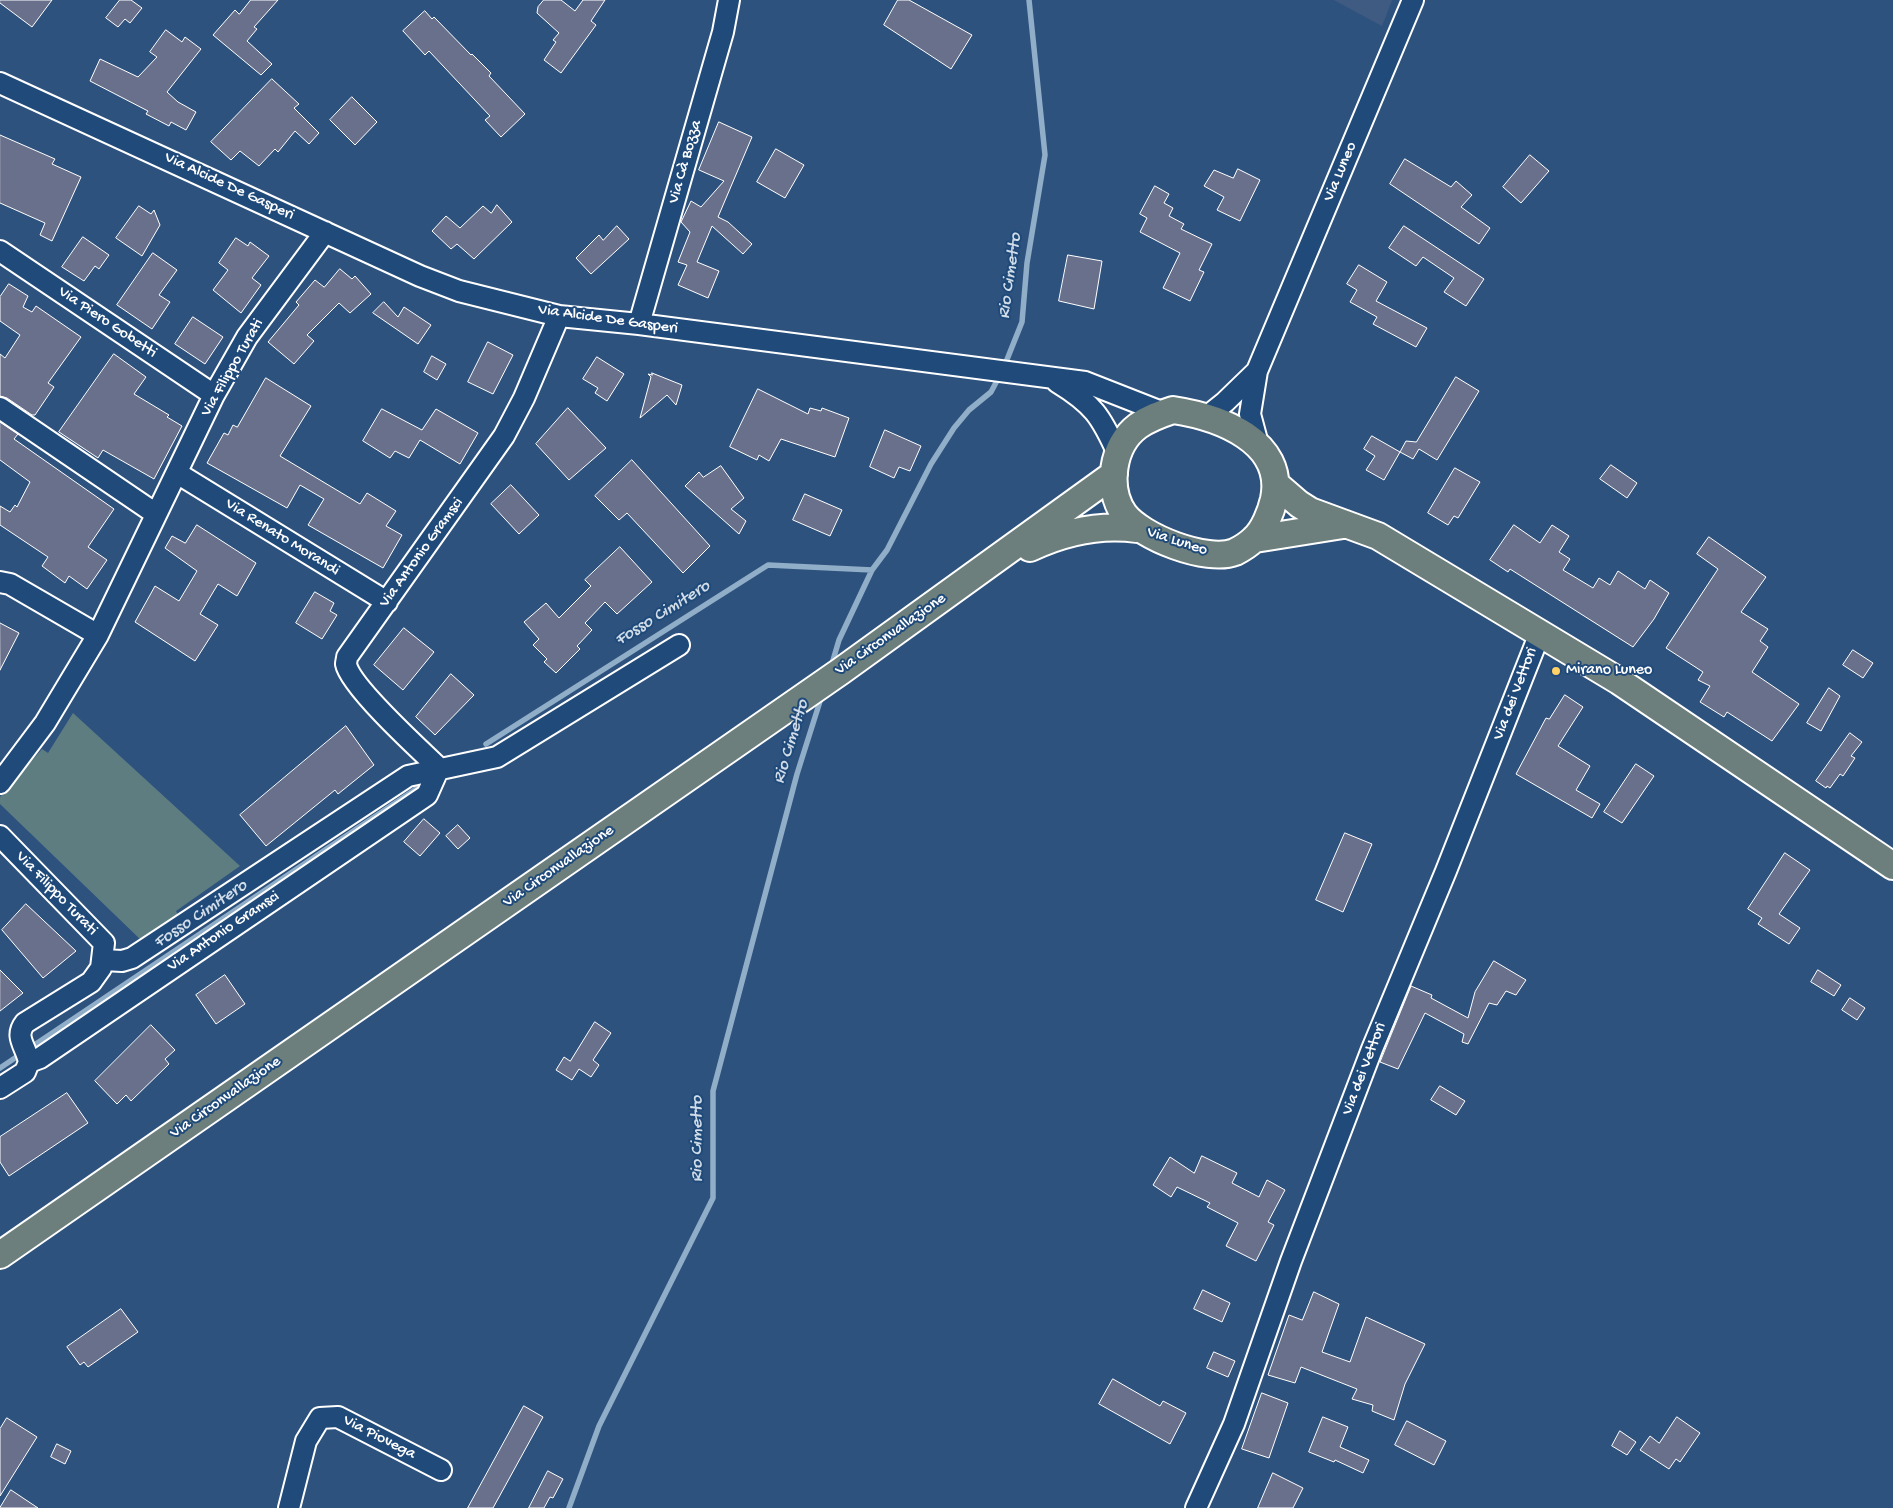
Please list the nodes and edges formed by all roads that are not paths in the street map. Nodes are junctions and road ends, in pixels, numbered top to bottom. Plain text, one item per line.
1 (729, 0) edge
2 (1413, 0) edge
3 (0, 83) edge
4 (325, 232) junction
5 (0, 250) edge
6 (559, 316) junction
7 (639, 324) junction
8 (1257, 372) junction
9 (1050, 379) junction
10 (214, 395) junction
11 (0, 408) edge
12 (1164, 413) junction
13 (1205, 418) junction
14 (1258, 444) junction
15 (1116, 464) junction
16 (177, 473) junction
17 (1277, 484) junction
18 (156, 514) junction
19 (1346, 524) junction
20 (1137, 528) junction
21 (1255, 538) junction
22 (982, 571) junction
23 (0, 582) edge
24 (387, 602) junction
25 (1540, 633) junction
26 (98, 635) junction
27 (679, 645) dead end
28 (439, 768) junction
29 (0, 783) edge
30 (0, 836) edge
31 (1893, 866) edge
32 (104, 960) junction
33 (29, 1059) junction
34 (0, 1088) edge
35 (0, 1255) edge
36 (441, 1470) dead end
37 (289, 1508) edge
38 (1196, 1508) edge

1 - 7 street, Via Cà Bozza
2 - 8 street, Via Luneo
3 - 4 street, Via Alcide De Gasperi
4 - 6 street, Via Alcide De Gasperi
4 - 10 street, Via Filippo Turati
5 - 10 street, Via Piero Gobetti
6 - 7 street, Via Alcide De Gasperi
6 - 24 street, Via Antonio Gramsci
7 - 9 street, Via Alcide De Gasperi
8 - 13 street
8 - 14 street
9 - 12 street, Via Alcide De Gasperi
9 - 15 street
10 - 16 street, Via Filippo Turati
11 - 18 street
12 - 13 main road, Via Luneo
12 - 15 main road, Via Luneo
13 - 14 main road, Via Luneo
14 - 17 main road, Via Luneo
15 - 20 main road, Via Luneo
15 - 22 main road, Via Circonvallazione
16 - 18 street, Via Filippo Turati
16 - 24 street, Via Renato Morandi
17 - 19 main road
17 - 21 main road, Via Luneo
18 - 26 street, Via Filippo Turati
19 - 21 main road
19 - 25 main road
20 - 21 main road, Via Luneo
20 - 22 main road
22 - 35 main road, Via Circonvallazione
23 - 26 street
24 - 28 street, Via Antonio Gramsci
25 - 31 main road
25 - 38 street, Via dei Vettori
26 - 29 street, Via Filippo Turati
27 - 28 street
28 - 32 street, Via Antonio Gramsci
28 - 33 street, Via Antonio Gramsci
30 - 32 street, Via Filippo Turati
32 - 33 street
33 - 34 street, Via Antonio Gramsci
36 - 37 street, Via Piovega

